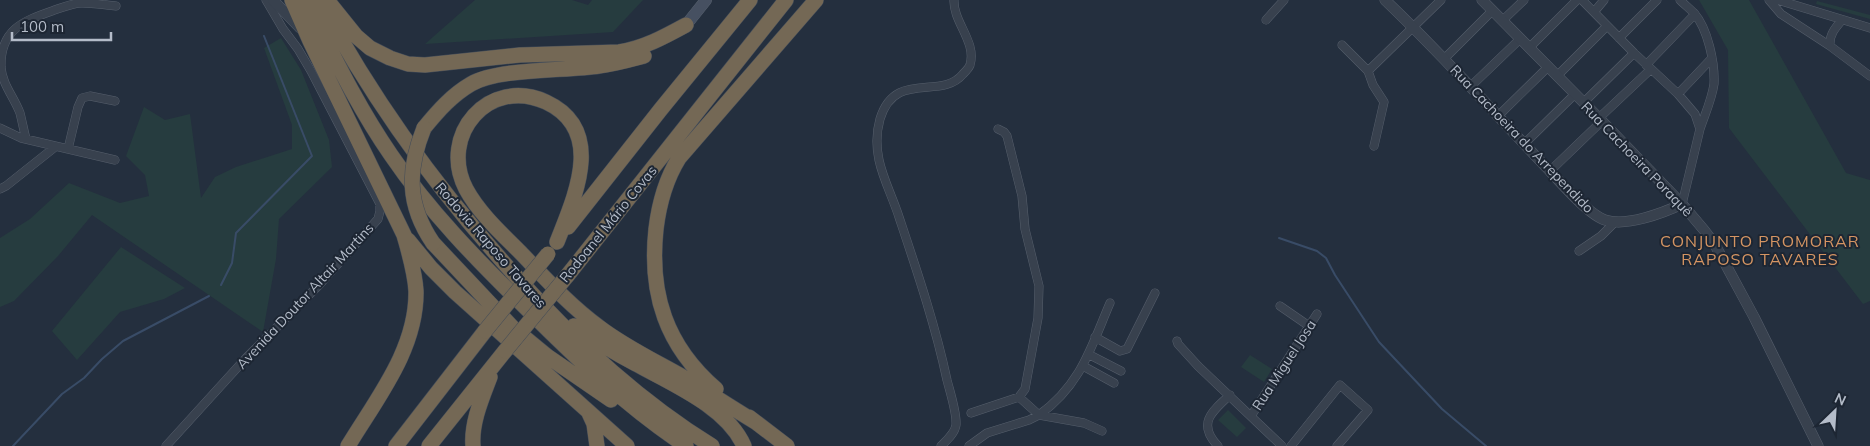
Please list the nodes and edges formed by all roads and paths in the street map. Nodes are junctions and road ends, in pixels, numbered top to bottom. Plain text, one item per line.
1 (266, 0) edge
2 (273, 0) edge
3 (292, 0) edge
4 (305, 0) edge
5 (319, 0) edge
6 (327, 0) edge
7 (706, 0) edge
8 (750, 0) edge
9 (786, 0) edge
10 (805, 0) edge
11 (816, 0) edge
12 (954, 0) edge
13 (1284, 0) edge
14 (1384, 0) edge
15 (1441, 0) edge
16 (1482, 0) edge
17 (1524, 0) edge
18 (1577, 0) edge
19 (1582, 0) edge
20 (1604, 0) edge
21 (1657, 0) edge
22 (1680, 0) edge
23 (1769, 0) edge
24 (1778, 0) edge
25 (116, 6) dead end
26 (1492, 11) junction
27 (1594, 12) junction
28 (1695, 14) junction
29 (1266, 20) dead end
30 (1502, 20) junction
31 (1842, 20) junction
32 (686, 25) junction
33 (1607, 26) junction
34 (1414, 27) junction
35 (1870, 28) edge
36 (1619, 38) junction
37 (1520, 39) junction
38 (310, 41) junction
39 (1342, 45) dead end
40 (1830, 46) junction
41 (1529, 48) junction
42 (1634, 53) junction
43 (1712, 58) junction
44 (1444, 59) junction
45 (1548, 67) junction
46 (1649, 67) junction
47 (1368, 71) junction
48 (1557, 76) junction
49 (1870, 76) edge
50 (1470, 87) junction
51 (1678, 94) junction
52 (1574, 95) junction
53 (115, 101) dead end
54 (1583, 103) junction
55 (1497, 116) junction
56 (693, 118) junction
57 (1600, 120) junction
58 (0, 128) edge
59 (998, 129) dead end
60 (1700, 129) junction
61 (26, 139) junction
62 (1524, 144) junction
63 (1374, 146) dead end
64 (55, 147) junction
65 (68, 149) junction
66 (115, 160) dead end
67 (1550, 171) junction
68 (0, 189) edge
69 (1682, 204) junction
70 (1615, 222) junction
71 (404, 235) junction
72 (552, 248) junction
73 (1579, 251) dead end
74 (1155, 293) dead end
75 (1110, 303) dead end
76 (540, 304) junction
77 (1280, 306) dead end
78 (1317, 314) dead end
79 (1308, 326) junction
80 (1095, 337) junction
81 (1177, 341) dead end
82 (1088, 354) junction
83 (494, 366) junction
84 (1083, 366) junction
85 (1121, 371) dead end
86 (1114, 382) dead end
87 (1230, 395) junction
88 (1019, 397) junction
89 (587, 409) junction
90 (971, 413) dead end
91 (1039, 415) junction
92 (1251, 416) junction
93 (757, 423) junction
94 (1102, 431) dead end
95 (672, 437) junction
96 (743, 442) edge
97 (166, 446) edge
98 (348, 446) edge
99 (396, 446) edge
100 (429, 446) edge
101 (473, 446) edge
102 (597, 446) edge
103 (627, 446) edge
104 (686, 446) edge
105 (712, 446) edge
106 (787, 446) edge
107 (941, 446) edge
108 (969, 446) edge
109 (1218, 446) edge
110 (1282, 446) edge
111 (1290, 446) edge
112 (1337, 446) edge
113 (1818, 446) edge

1 - 97 street, Avenida Doutor Altair Martins
2 - 38 street
3 - 38 highway
4 - 95 highway, Rodovia Raposo Tavares
5 - 76 highway, Rodovia Raposo Tavares
6 - 32 highway
7 - 32 main road
8 - 72 highway, Rodoanel Mário Covas
9 - 56 highway, Rodoanel Mário Covas
10 - 56 highway
11 - 93 highway
12 - 107 street
13 - 29 street
14 - 34 street, Rua Cachoeira do Arrependido
15 - 34 street
16 - 26 street, Rua Cachoeira Poraquê
17 - 30 street
18 - 41 street
19 - 27 street
20 - 27 street
21 - 36 street
22 - 28 street
23 - 40 street
24 - 31 street
25 - 61 street
26 - 30 street, Rua Cachoeira Poraquê
26 - 44 street
27 - 33 street
28 - 43 street
28 - 46 street
30 - 37 street, Rua Cachoeira Poraquê
31 - 35 street
31 - 40 street
32 - 95 highway, bridge
33 - 36 street
33 - 48 street
34 - 44 street, Rua Cachoeira do Arrependido
34 - 47 street
36 - 42 street
37 - 41 street, Rua Cachoeira Poraquê
37 - 50 street
38 - 71 highway
39 - 47 street
40 - 49 street
41 - 45 street, Rua Cachoeira Poraquê
42 - 46 street
42 - 54 street
43 - 51 street
43 - 60 street
44 - 50 street, Rua Cachoeira do Arrependido
45 - 48 street, Rua Cachoeira Poraquê
45 - 55 street
46 - 51 street
46 - 57 street
47 - 63 street
48 - 52 street, Rua Cachoeira Poraquê
50 - 55 street, Rua Cachoeira do Arrependido
51 - 60 street
52 - 54 street, Rua Cachoeira Poraquê
52 - 62 street
53 - 65 street
54 - 57 street, Rua Cachoeira Poraquê
55 - 62 street, Rua Cachoeira do Arrependido
56 - 83 highway, Rodoanel Mário Covas, bridge
57 - 67 street
57 - 69 street, Rua Cachoeira Poraquê
58 - 61 street
59 - 88 street
60 - 69 street
61 - 64 street
62 - 67 street, Rua Cachoeira do Arrependido
64 - 65 street
64 - 68 street
65 - 66 street
67 - 70 street, Rua Cachoeira do Arrependido
69 - 70 street
69 - 113 street, Rua Cachoeira Poraquê
70 - 73 street
71 - 89 highway
71 - 98 highway
72 - 93 highway
72 - 99 highway, Rodoanel Mário Covas, bridge
74 - 80 street
75 - 80 street
76 - 96 highway
76 - 105 highway, Rodovia Raposo Tavares
77 - 79 street
78 - 79 street, Rua Miguel Josa
79 - 92 street, Rua Miguel Josa
80 - 82 street
81 - 87 street
82 - 84 street
82 - 85 street
83 - 100 highway, Rodoanel Mário Covas
83 - 101 highway
84 - 86 street
84 - 91 street
87 - 92 street
87 - 109 street
88 - 90 street
88 - 91 street
89 - 102 highway
89 - 103 highway
91 - 94 street
91 - 108 street
92 - 110 street
93 - 106 highway
95 - 104 highway, Rodovia Raposo Tavares
111 - 112 street

